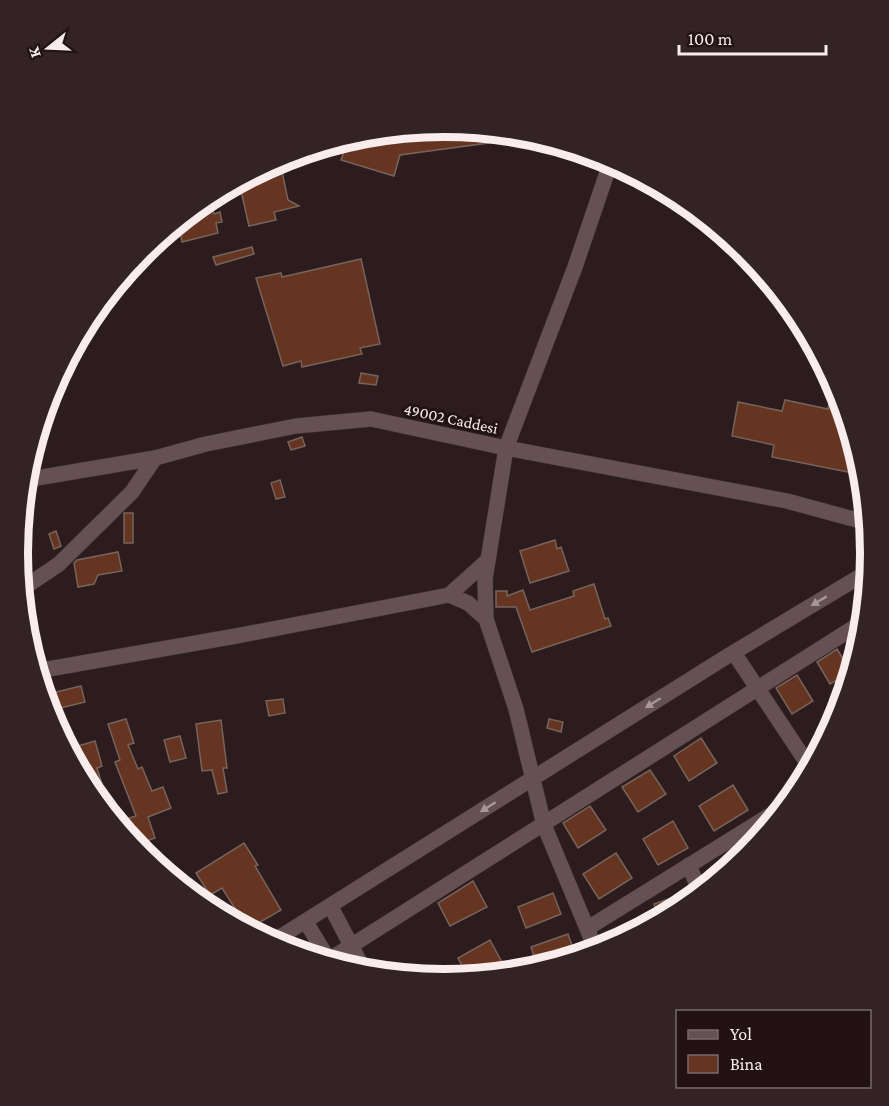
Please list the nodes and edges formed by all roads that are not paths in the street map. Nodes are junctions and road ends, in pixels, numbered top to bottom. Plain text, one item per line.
1 (608, 171) edge
2 (506, 448) junction
3 (155, 458) junction
4 (35, 478) edge
5 (860, 522) edge
6 (488, 560) junction
7 (860, 576) edge
8 (29, 584) edge
9 (449, 595) junction
10 (486, 619) junction
11 (854, 627) edge
12 (734, 652) junction
13 (46, 669) edge
14 (758, 689) junction
15 (805, 760) edge
16 (534, 778) junction
17 (765, 818) edge
18 (544, 825) junction
19 (689, 864) junction
20 (697, 884) edge
21 (331, 907) junction
22 (306, 922) junction
23 (588, 928) junction
24 (282, 936) edge
25 (593, 941) edge
26 (351, 946) junction
27 (323, 951) edge
28 (338, 955) edge
29 (359, 960) edge

1 - 2 street
2 - 3 street, 49002 Caddesi
2 - 5 street, 49002 Caddesi
2 - 6 street
3 - 4 street, 49002 Caddesi
3 - 8 street
6 - 9 street
6 - 10 street
7 -> 12 street
9 - 10 street
9 - 13 street
10 - 16 street
11 - 14 street
12 - 14 street
12 -> 16 street
14 - 15 street
14 - 18 street
16 - 18 street
16 -> 21 street
17 - 19 street
18 - 23 street
18 - 26 street
19 - 20 street
19 - 23 street
21 - 22 street
21 - 26 street
22 - 24 street
22 - 27 street
23 - 25 street
26 - 28 street
26 - 29 street

